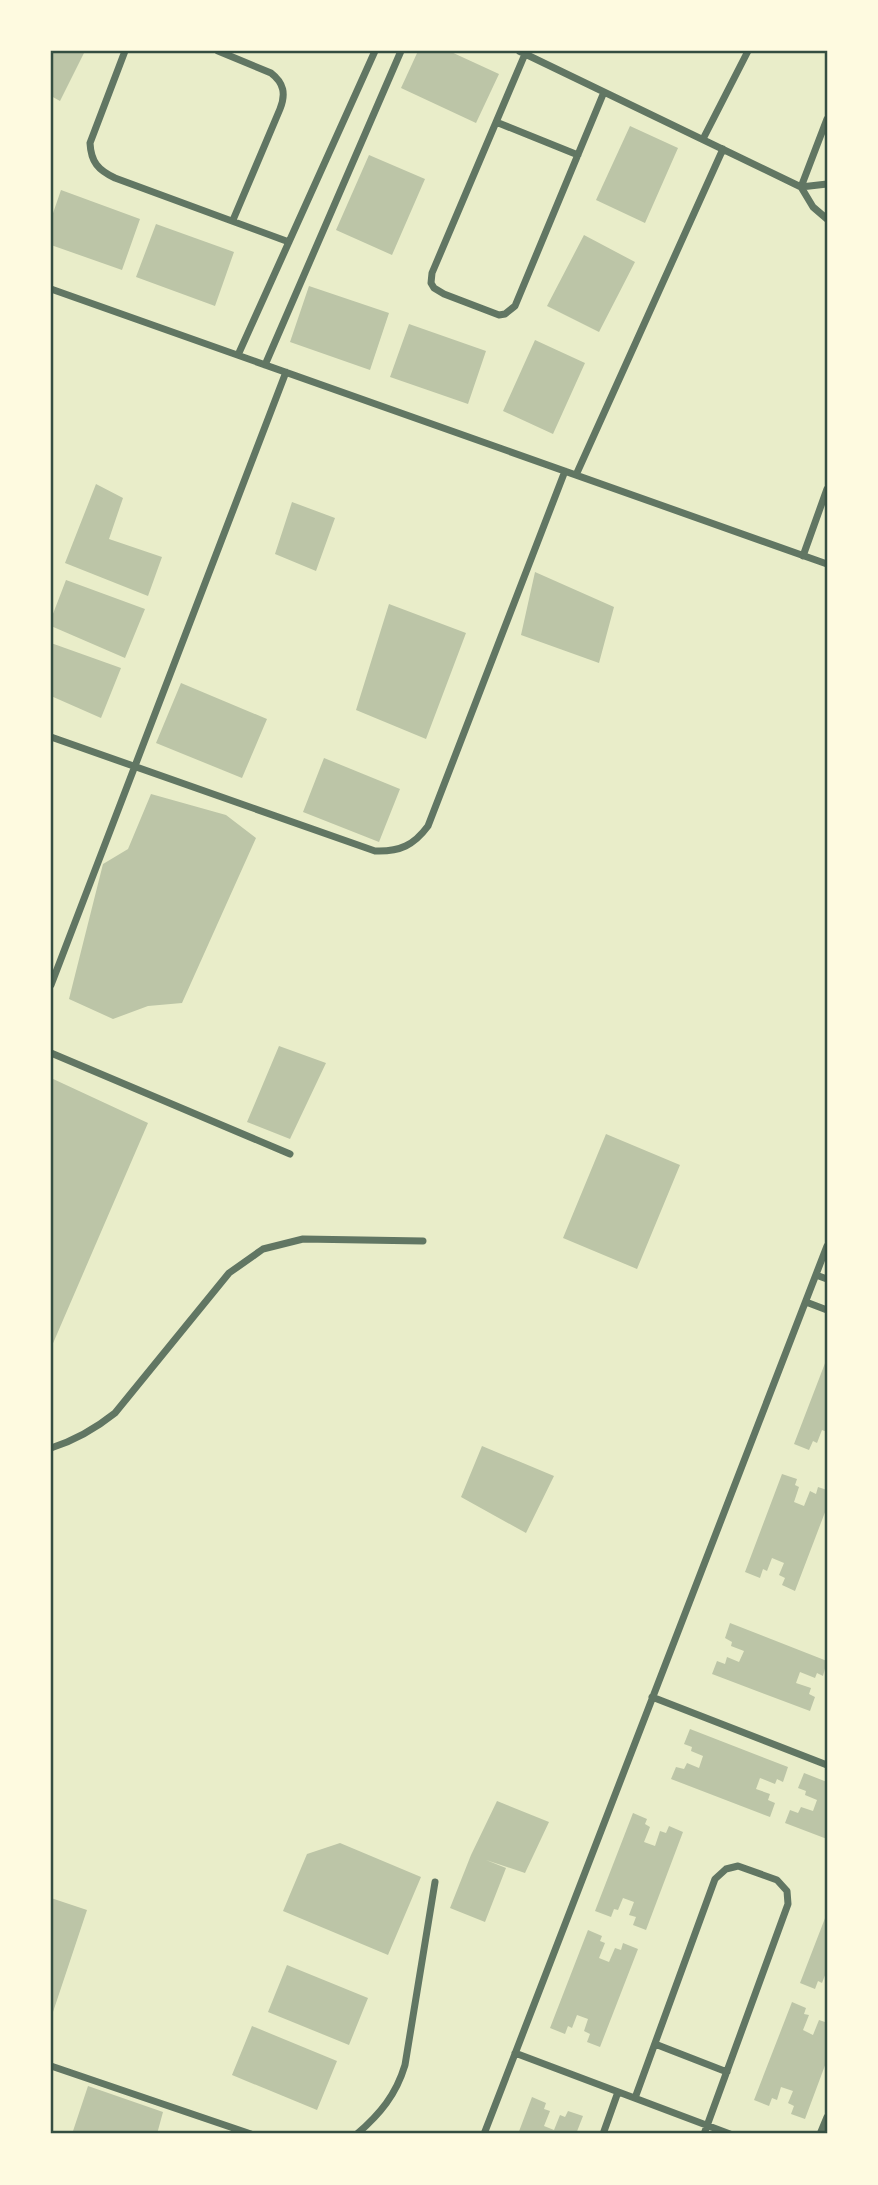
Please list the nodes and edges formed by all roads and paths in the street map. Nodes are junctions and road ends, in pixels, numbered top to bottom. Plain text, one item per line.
1 (125, 51) edge
2 (218, 51) edge
3 (375, 51) edge
4 (401, 51) edge
5 (748, 51) edge
6 (522, 52) edge
7 (604, 92) junction
8 (827, 119) edge
9 (496, 122) junction
10 (703, 139) junction
11 (723, 149) junction
12 (578, 155) junction
13 (827, 184) edge
14 (801, 187) junction
15 (827, 219) edge
16 (233, 220) junction
17 (289, 242) junction
18 (51, 289) edge
19 (238, 355) junction
20 (265, 365) junction
21 (286, 372) junction
22 (565, 471) junction
23 (576, 475) junction
24 (827, 489) edge
25 (825, 503) edge
26 (803, 556) junction
27 (827, 564) edge
28 (51, 737) edge
29 (134, 767) junction
30 (51, 985) edge
31 (51, 1053) edge
32 (290, 1154) dead end
33 (423, 1241) dead end
34 (827, 1246) edge
35 (816, 1275) junction
36 (827, 1279) edge
37 (806, 1302) junction
38 (827, 1310) edge
39 (51, 1448) edge
40 (652, 1697) junction
41 (827, 1765) edge
42 (435, 1882) dead end
43 (655, 2044) junction
44 (515, 2053) junction
45 (51, 2066) edge
46 (727, 2071) junction
47 (618, 2092) junction
48 (635, 2098) junction
49 (827, 2117) edge
50 (707, 2126) junction
51 (251, 2134) edge
52 (358, 2134) edge
53 (484, 2134) edge
54 (603, 2134) edge
55 (704, 2134) edge
56 (730, 2134) edge
57 (820, 2134) edge

1 - 16 street
2 - 16 street
3 - 17 street
4 - 20 street
5 - 10 street
6 - 7 street
6 - 9 street
7 - 10 street
7 - 12 street
8 - 14 street
9 - 12 street
9 - 12 street
10 - 11 street
11 - 14 street
11 - 23 street
13 - 14 street
14 - 15 street
16 - 17 street
17 - 19 street
18 - 19 street
19 - 20 street
20 - 21 street
21 - 22 street
21 - 29 street
22 - 23 street
22 - 29 street
23 - 26 street
24 - 25 street
25 - 26 street
26 - 27 street
28 - 29 street
29 - 30 street
31 - 32 street
33 - 39 street
34 - 35 street
35 - 36 street
35 - 37 street
37 - 38 street
37 - 40 street
40 - 41 street
40 - 44 street
42 - 52 street
43 - 46 street
43 - 46 street
43 - 48 street
44 - 47 street
44 - 53 street
45 - 51 street
46 - 50 street
47 - 48 street
47 - 54 street
48 - 50 street
49 - 57 street
50 - 55 street
50 - 56 street

